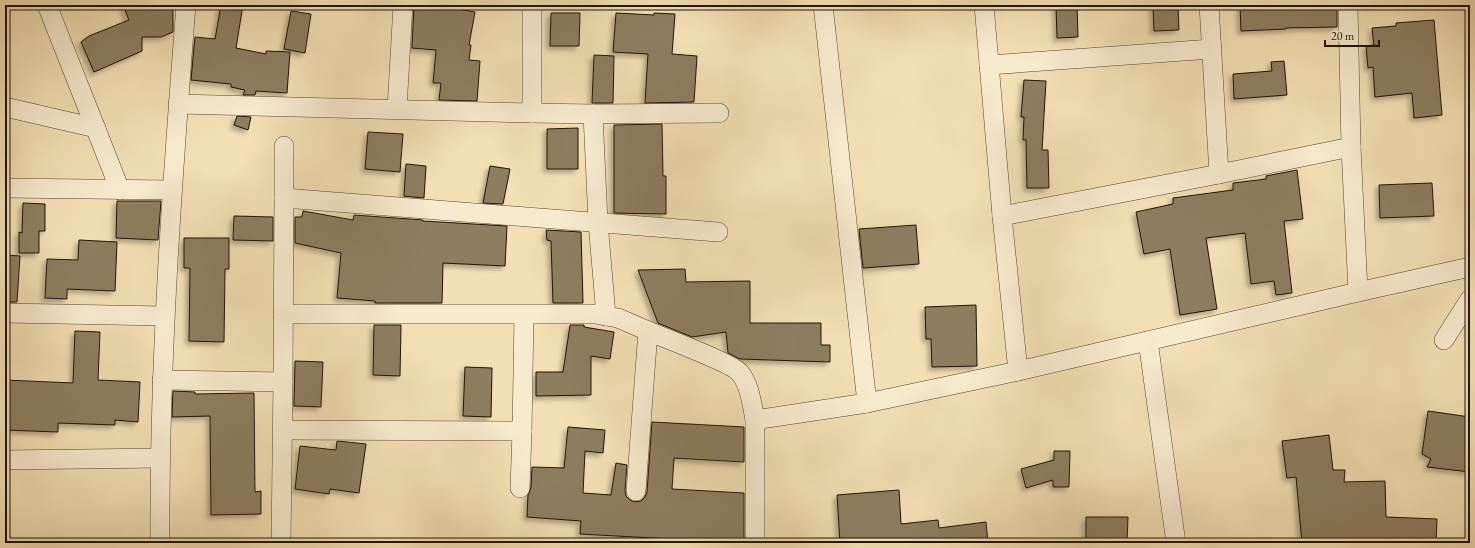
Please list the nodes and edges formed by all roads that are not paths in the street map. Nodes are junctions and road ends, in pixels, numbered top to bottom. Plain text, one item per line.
1 (47, 5) edge
2 (186, 5) edge
3 (403, 5) edge
4 (532, 5) edge
5 (823, 5) edge
6 (984, 5) edge
7 (1209, 5) edge
8 (1348, 5) edge
9 (1212, 49) junction
10 (989, 65) junction
11 (178, 104) junction
12 (5, 107) edge
13 (397, 109) junction
14 (532, 113) junction
15 (719, 113) dead end
16 (593, 114) junction
17 (96, 128) junction
18 (284, 146) dead end
19 (1351, 146) junction
20 (1219, 174) junction
21 (5, 188) edge
22 (120, 190) junction
23 (171, 190) junction
24 (284, 198) junction
25 (1002, 216) junction
26 (598, 222) junction
27 (718, 232) dead end
28 (1470, 267) edge
29 (1358, 292) junction
30 (1470, 299) edge
31 (5, 313) edge
32 (283, 314) junction
33 (524, 315) junction
34 (164, 316) junction
35 (606, 316) junction
36 (648, 331) junction
37 (1444, 340) dead end
38 (1148, 341) junction
39 (1018, 371) junction
40 (162, 380) junction
41 (283, 382) junction
42 (867, 403) junction
43 (755, 420) junction
44 (283, 430) junction
45 (522, 431) junction
46 (159, 458) junction
47 (5, 460) edge
48 (520, 488) dead end
49 (636, 491) dead end
50 (160, 543) edge
51 (281, 543) edge
52 (755, 543) edge
53 (1176, 543) edge

1 - 17 street
2 - 11 street
3 - 13 street
4 - 14 street
5 - 42 street
6 - 10 street
7 - 9 street
8 - 19 street
9 - 10 street
9 - 20 street
10 - 25 street
11 - 13 street
11 - 23 street
12 - 17 street
13 - 14 street
14 - 16 street
15 - 16 street
16 - 26 street
17 - 22 street
18 - 24 street
19 - 20 street
19 - 29 street
20 - 25 street
21 - 22 street
22 - 23 street
23 - 34 street
24 - 26 street
24 - 32 street
25 - 39 street
26 - 27 street
26 - 35 street
28 - 29 street
29 - 38 street
30 - 37 street
31 - 34 street
32 - 33 street
32 - 41 street
33 - 35 street
33 - 45 street
34 - 40 street
35 - 36 street
36 - 43 street
36 - 49 street
38 - 39 street
38 - 53 street
39 - 42 street
40 - 41 street
40 - 46 street
41 - 44 street
42 - 43 street
43 - 52 street
44 - 45 street
44 - 51 street
45 - 48 street
46 - 47 street
46 - 50 street

